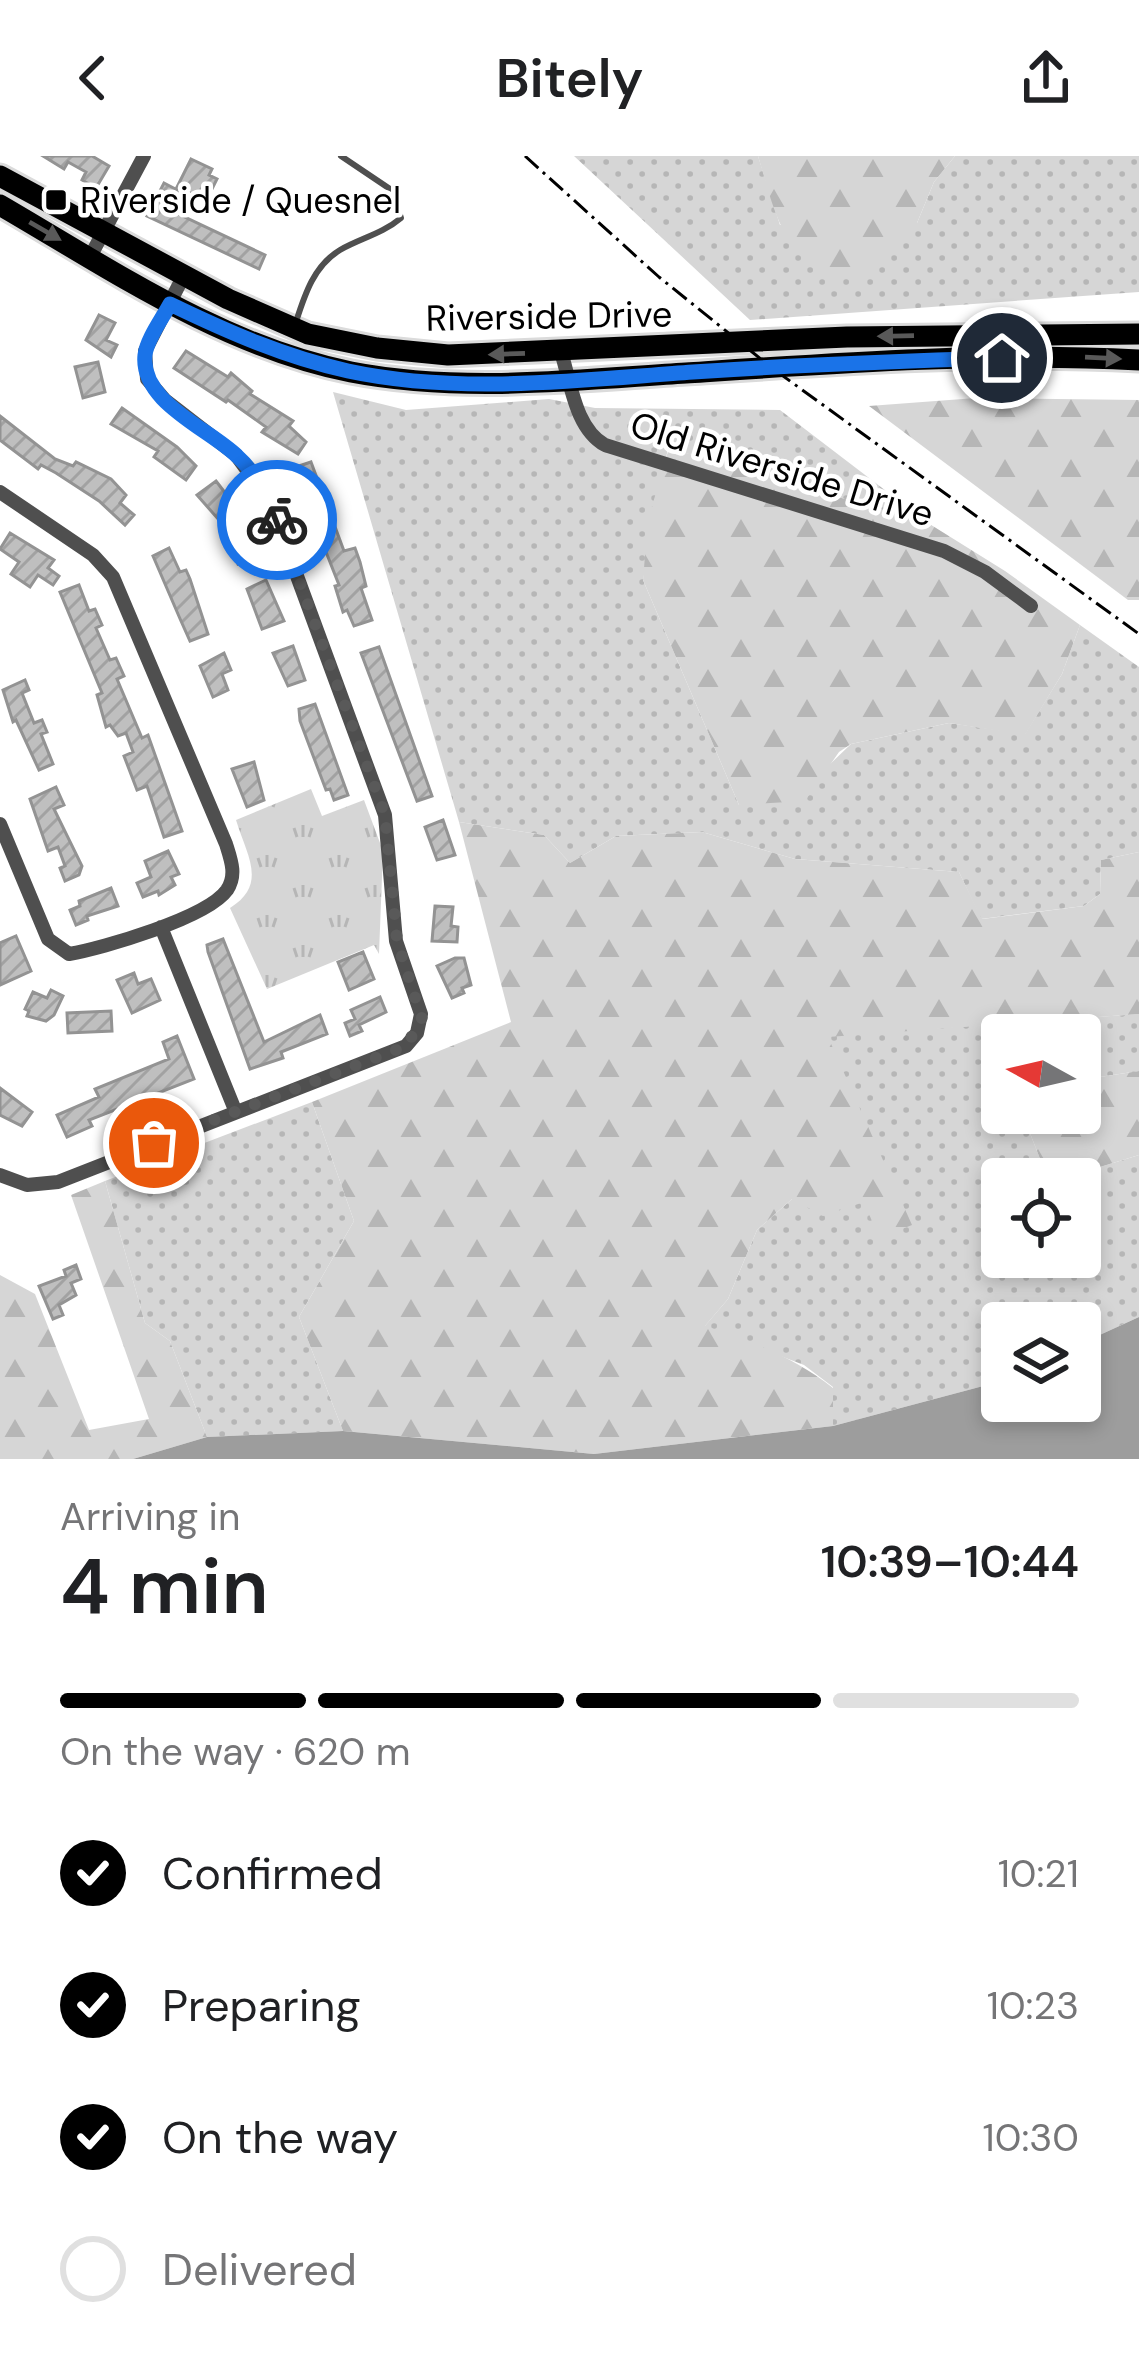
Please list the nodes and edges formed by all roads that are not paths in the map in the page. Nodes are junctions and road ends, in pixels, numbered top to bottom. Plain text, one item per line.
1 (144, 156) edge
2 (340, 156) edge
3 (0, 176) edge
4 (0, 205) edge
5 (103, 233) junction
6 (90, 257) junction
7 (183, 277) junction
8 (170, 304) junction
9 (295, 329) junction
10 (1139, 334) edge
11 (561, 352) junction
12 (1139, 361) edge
13 (570, 381) junction
14 (0, 492) edge
15 (1031, 606) dead end
16 (0, 824) edge
17 (161, 927) junction
18 (235, 1110) junction
19 (0, 1174) edge

1 - 5 street
2 - 9 lane
3 - 5 main road, Riverside Drive
4 -> 6 main road, Riverside Drive
5 - 6 street
5 - 7 main road, Riverside Drive
6 - 8 main road, Riverside Drive
7 - 8 street
7 - 9 main road, Riverside Drive
8 - 13 main road, Riverside Drive
8 - 18 street
11 -> 9 main road, Riverside Drive
10 -> 11 main road, Riverside Drive
11 - 13 street, Old Riverside Drive
13 -> 12 main road, Riverside Drive
13 - 15 street, Old Riverside Drive
14 - 17 street
16 - 17 street
17 - 18 street
18 - 19 street

